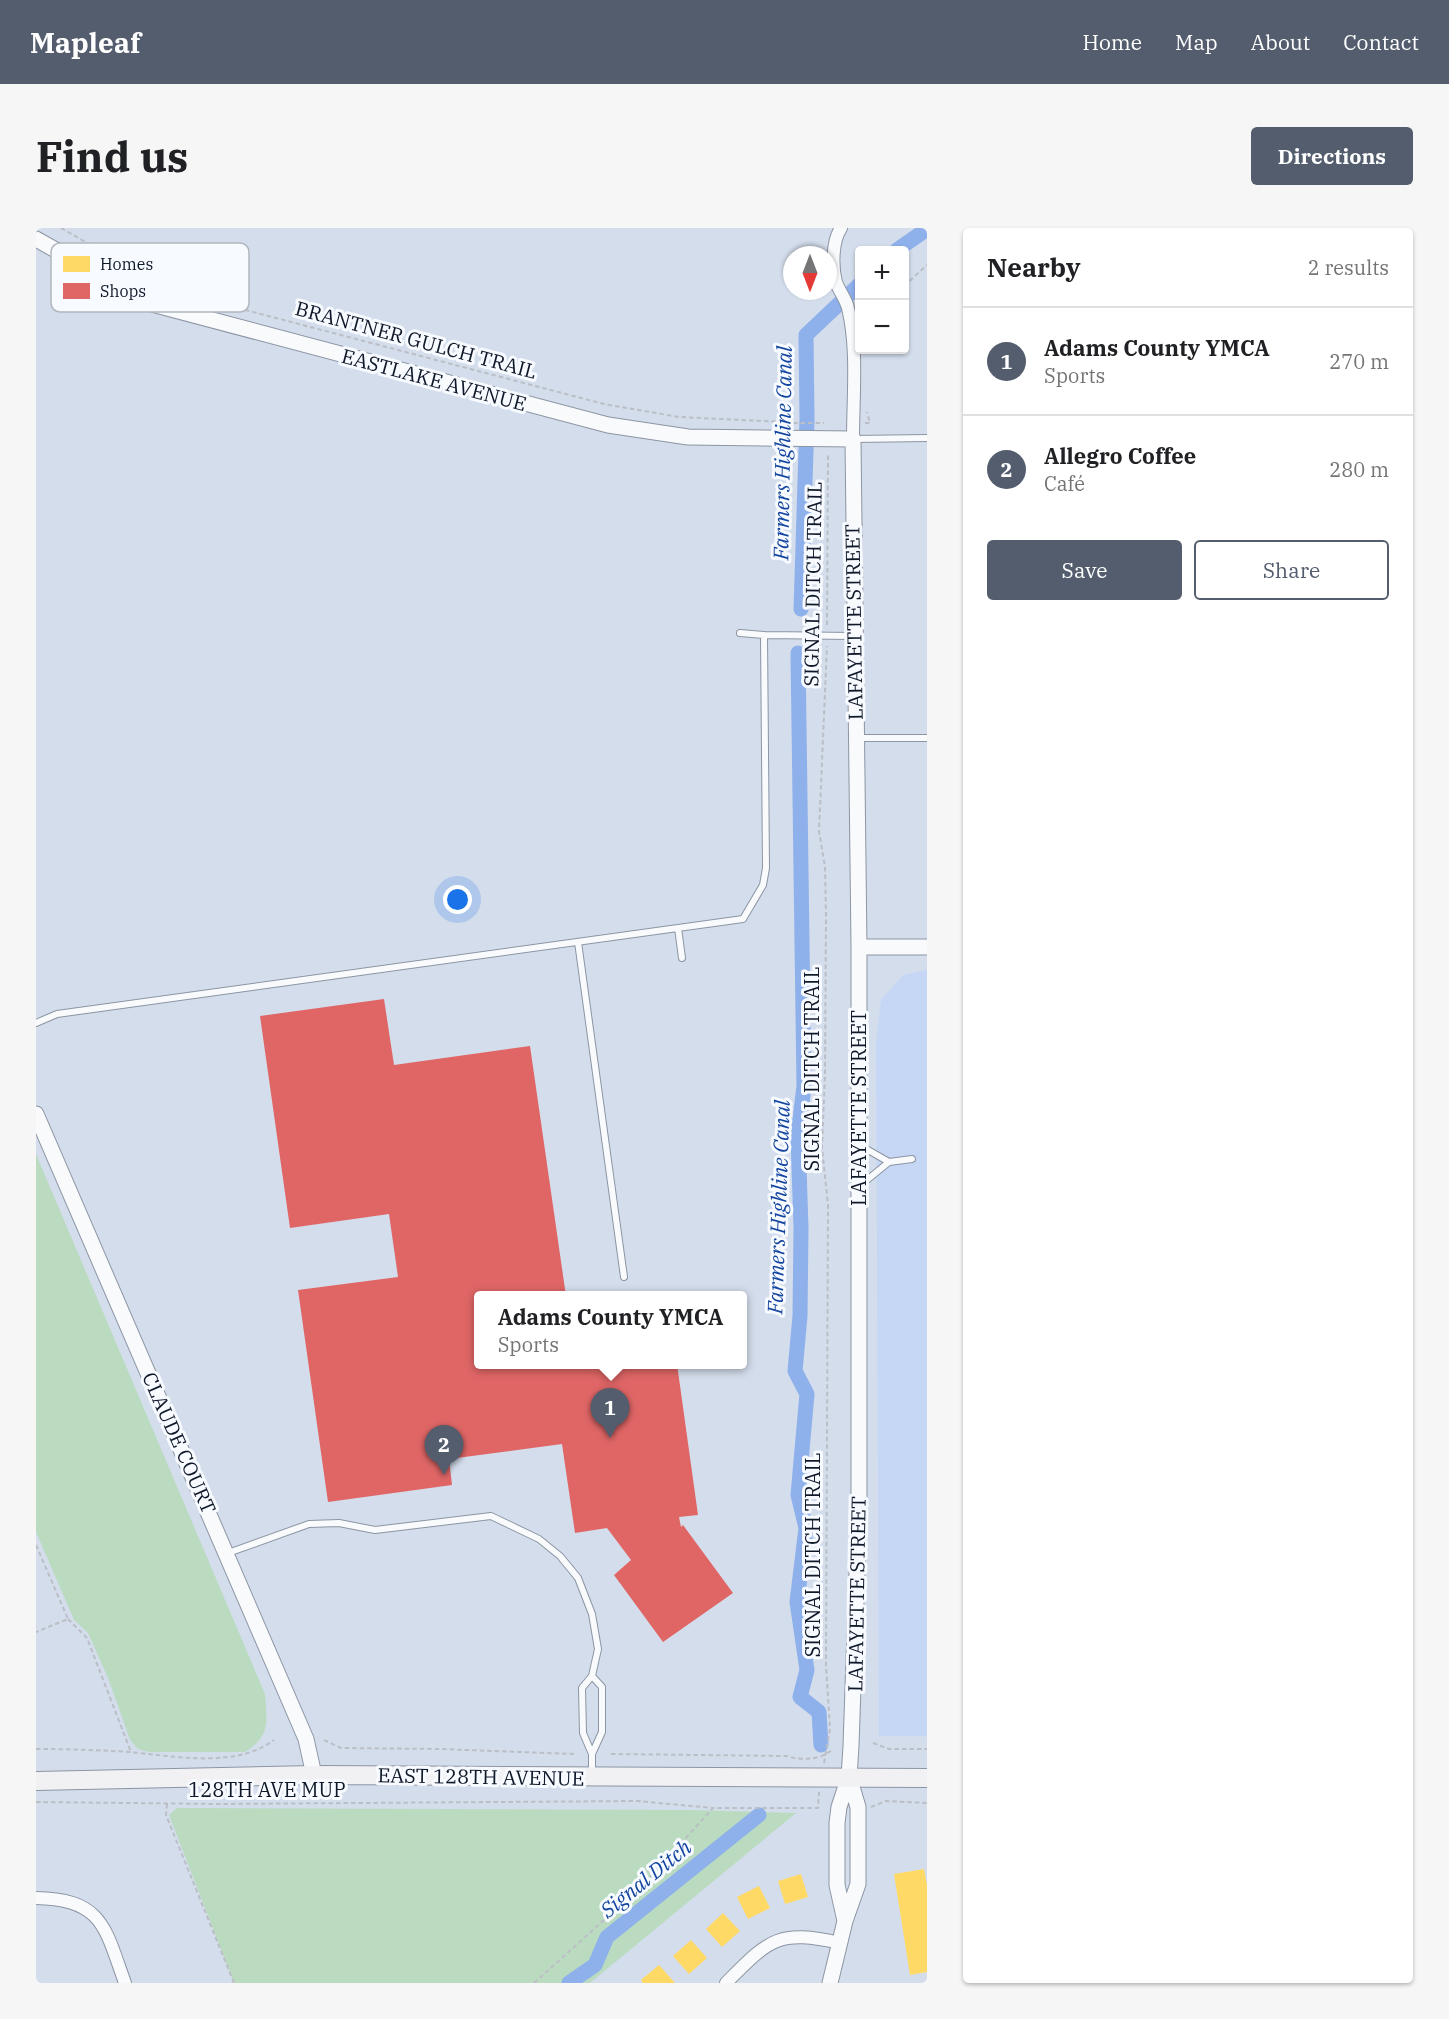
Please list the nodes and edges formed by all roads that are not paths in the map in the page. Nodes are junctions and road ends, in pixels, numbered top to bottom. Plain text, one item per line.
1 (841, 228) edge
2 (36, 239) edge
3 (51, 247) edge
4 (181, 312) edge
5 (927, 438) edge
6 (853, 439) junction
7 (740, 633) dead end
8 (764, 635) junction
9 (854, 636) junction
10 (855, 738) junction
11 (927, 738) edge
12 (678, 928) junction
13 (578, 942) junction
14 (859, 947) junction
15 (927, 947) edge
16 (682, 958) dead end
17 (36, 1023) edge
18 (36, 1114) edge
19 (859, 1145) junction
20 (912, 1159) dead end
21 (889, 1162) junction
22 (859, 1187) junction
23 (624, 1277) dead end
24 (228, 1554) junction
25 (592, 1676) junction
26 (592, 1754) junction
27 (314, 1775) junction
28 (849, 1777) junction
29 (592, 1778) junction
30 (927, 1778) edge
31 (36, 1781) edge
32 (36, 1898) edge
33 (840, 1943) junction
34 (125, 1983) edge
35 (726, 1983) edge
36 (830, 1983) edge

1 - 6 street
2 - 3 street, EASTLAKE AVENUE
4 - 6 street, EASTLAKE AVENUE
5 - 6 lane
6 - 9 street, LAFAYETTE STREET
7 - 8 lane
8 - 9 lane
8 - 12 lane
9 - 10 street, LAFAYETTE STREET
10 - 11 lane
10 - 14 street, LAFAYETTE STREET
12 - 13 lane
12 - 16 lane
13 - 17 lane
13 - 23 lane
14 - 15 street
14 - 19 street, LAFAYETTE STREET
18 - 24 street, CLAUDE COURT
19 - 21 lane
19 - 22 street, LAFAYETTE STREET
20 - 21 lane
21 - 22 lane
22 - 28 street, LAFAYETTE STREET
24 - 25 lane
24 - 27 street, CLAUDE COURT
25 - 26 lane
25 - 26 lane
26 - 29 lane
27 - 29 main road, EAST 128TH AVENUE
27 - 31 main road, EAST 128TH AVENUE
28 - 29 main road, EAST 128TH AVENUE
28 - 30 main road, EAST 128TH AVENUE
28 - 33 street, LAFAYETTE STREET
32 - 34 street
33 - 35 street
33 - 36 street, LAFAYETTE STREET

